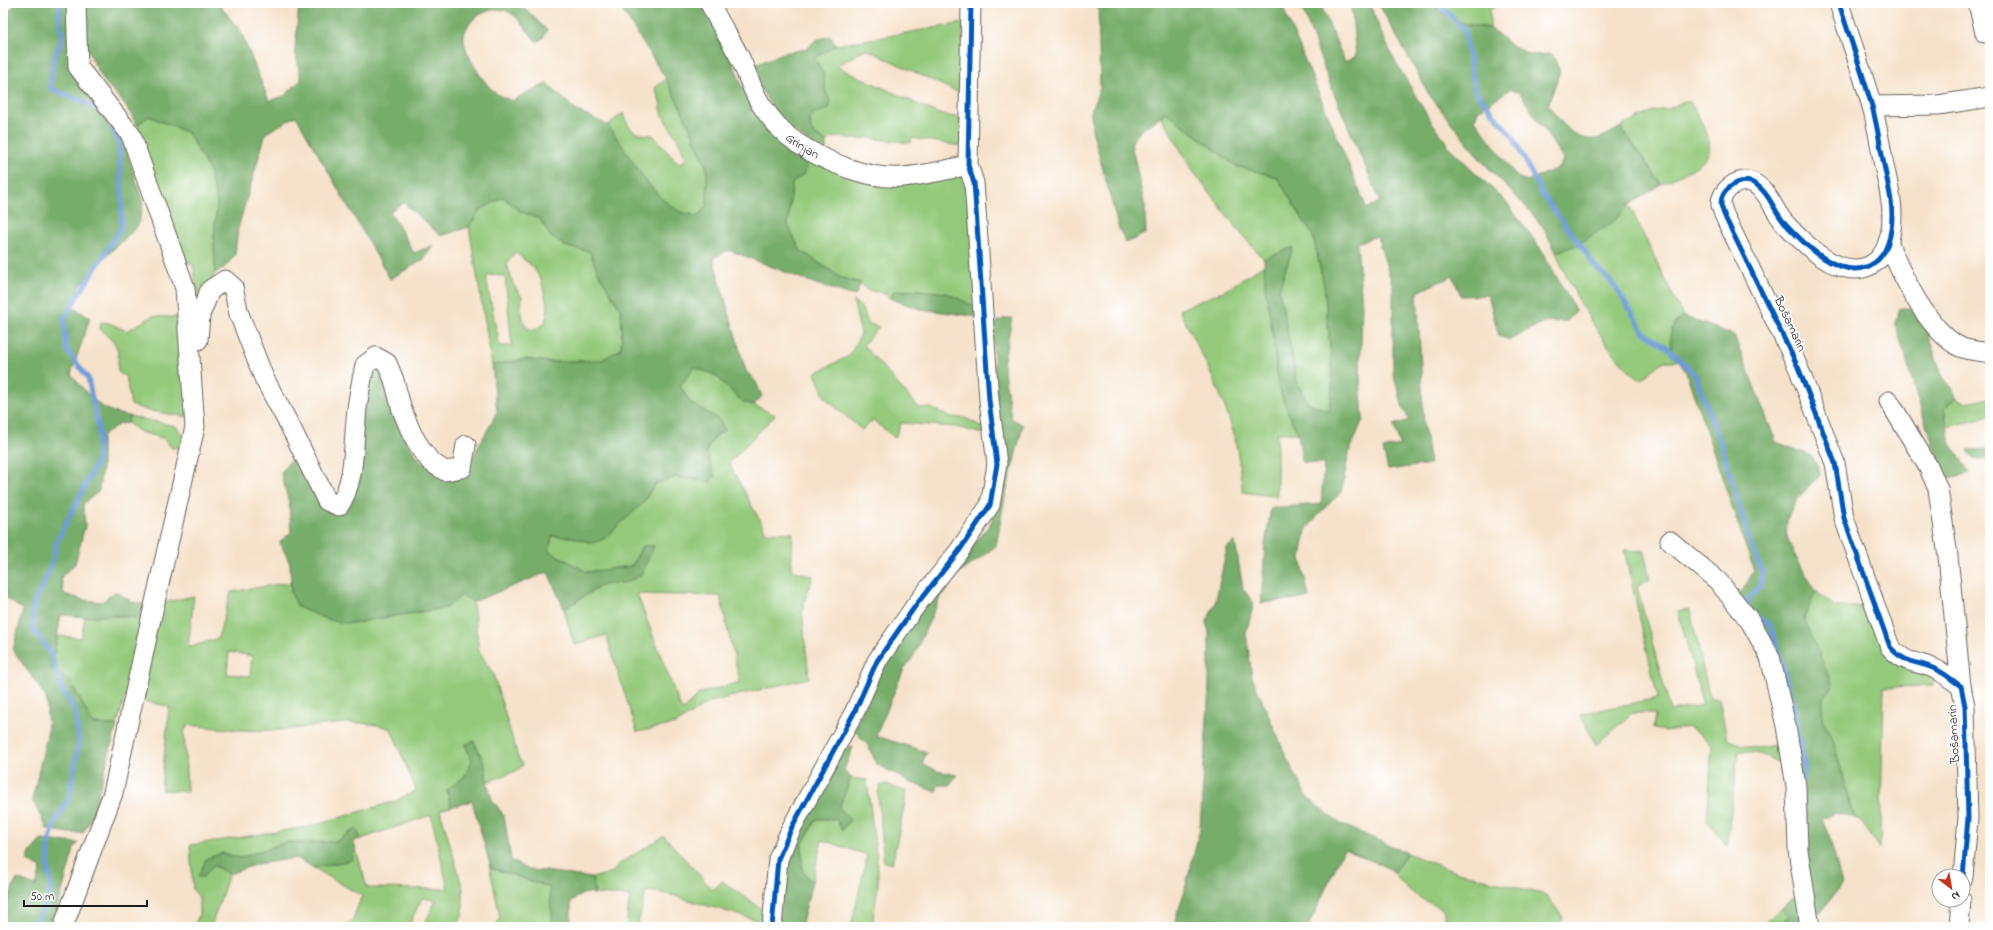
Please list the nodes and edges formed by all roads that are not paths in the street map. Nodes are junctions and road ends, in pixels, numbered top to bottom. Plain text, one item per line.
1 (76, 3) edge
2 (710, 3) edge
3 (971, 3) edge
4 (1839, 3) edge
5 (1978, 3) edge
6 (1985, 34) dead end
7 (1990, 97) edge
8 (1872, 106) junction
9 (968, 165) junction
10 (1888, 242) junction
11 (1990, 352) edge
12 (1889, 401) dead end
13 (195, 427) junction
14 (466, 444) dead end
15 (1670, 541) dead end
16 (1961, 686) junction
17 (1964, 868) edge
18 (1960, 908) edge
19 (64, 927) edge
20 (772, 927) edge
21 (1810, 927) edge
22 (1959, 927) edge

1 - 13 street
2 - 9 street, Grinjan
3 - 9 street
4 - 8 street, Bošamarin
5 - 6 street
7 - 8 street
8 - 10 street, Bošamarin
9 - 20 street
10 - 11 street
10 - 16 street, Bošamarin
12 - 16 street
13 - 14 street
13 - 19 street
15 - 21 street
16 - 17 street, Bošamarin
18 - 22 street

